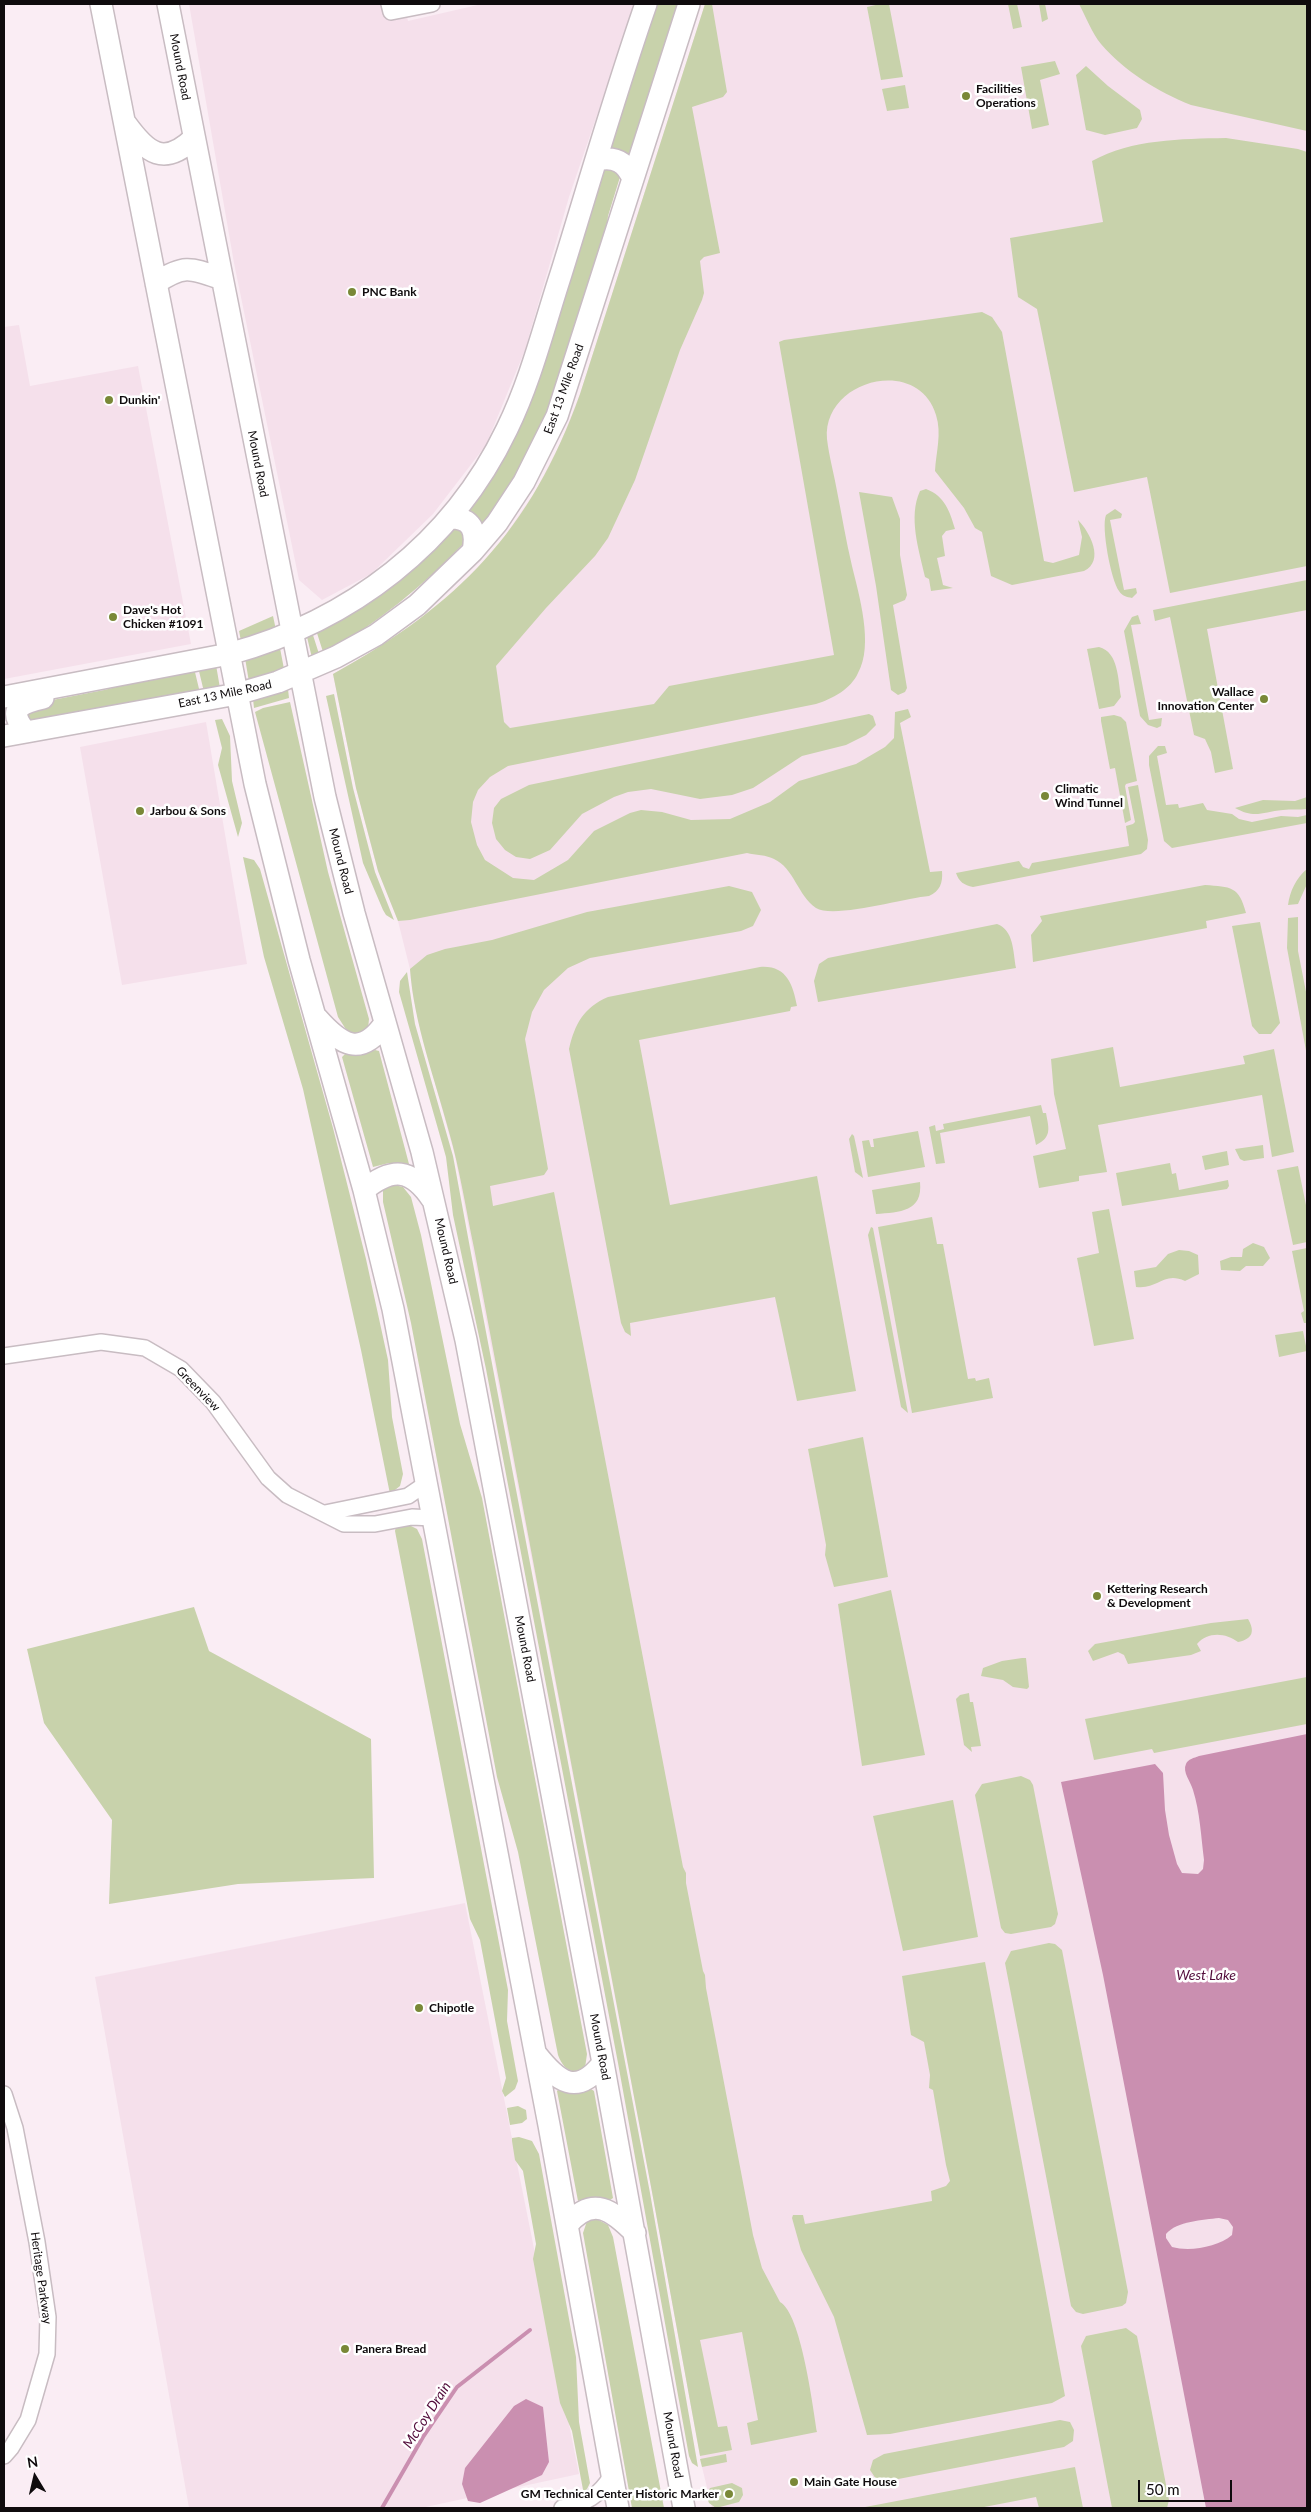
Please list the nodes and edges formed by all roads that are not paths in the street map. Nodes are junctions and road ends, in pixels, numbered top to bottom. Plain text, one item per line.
1 (101, 4) edge
2 (168, 4) edge
3 (389, 4) edge
4 (432, 4) edge
5 (646, 4) edge
6 (688, 4) edge
7 (124, 122) junction
8 (194, 138) junction
9 (597, 160) junction
10 (632, 179) junction
11 (222, 279) junction
12 (156, 283) junction
13 (449, 518) junction
14 (473, 551) junction
15 (292, 633) junction
16 (229, 654) junction
17 (299, 674) junction
18 (95, 679) junction
19 (237, 694) junction
20 (4, 697) edge
21 (26, 732) junction
22 (4, 736) edge
23 (315, 1016) junction
24 (385, 1022) junction
25 (364, 1190) junction
26 (435, 1203) junction
27 (4, 1356) edge
28 (427, 1483) junction
29 (325, 1513) junction
30 (433, 1518) junction
31 (535, 2052) junction
32 (603, 2063) junction
33 (4, 2094) edge
34 (567, 2225) junction
35 (635, 2233) junction
36 (4, 2456) edge
37 (612, 2475) junction
38 (562, 2508) edge
39 (618, 2508) edge
40 (684, 2508) edge

1 - 7 main road
2 - 8 main road, Mound Road
3 - 4 street
5 - 9 main road
6 - 10 main road, East 13 Mile Road
7 - 8 main road
7 - 12 main road
8 - 11 main road, Mound Road
9 - 10 main road
9 - 13 main road
10 - 14 main road, East 13 Mile Road
11 - 12 main road
11 - 15 main road, Mound Road
12 - 16 main road
13 - 14 main road
13 - 15 main road
14 - 17 main road, East 13 Mile Road
15 - 16 main road
15 - 17 main road, Mound Road
16 - 18 main road
16 - 19 main road
17 - 19 main road, East 13 Mile Road
17 - 24 main road, Mound Road
18 - 20 main road
18 - 21 main road
19 - 21 main road, East 13 Mile Road
19 - 23 main road
21 - 22 main road, East 13 Mile Road
23 - 24 main road
23 - 25 main road
24 - 26 main road, Mound Road
25 - 26 main road
25 - 28 main road
26 - 32 main road, Mound Road
27 - 29 street, Greenview
28 - 29 street
28 - 30 main road
29 - 30 street, Greenview
30 - 31 main road
31 - 32 main road
31 - 34 main road
32 - 35 main road, Mound Road
33 - 36 street, Heritage Parkway
34 - 35 main road
34 - 37 main road
35 - 40 main road, Mound Road
37 - 38 street
37 - 39 main road

